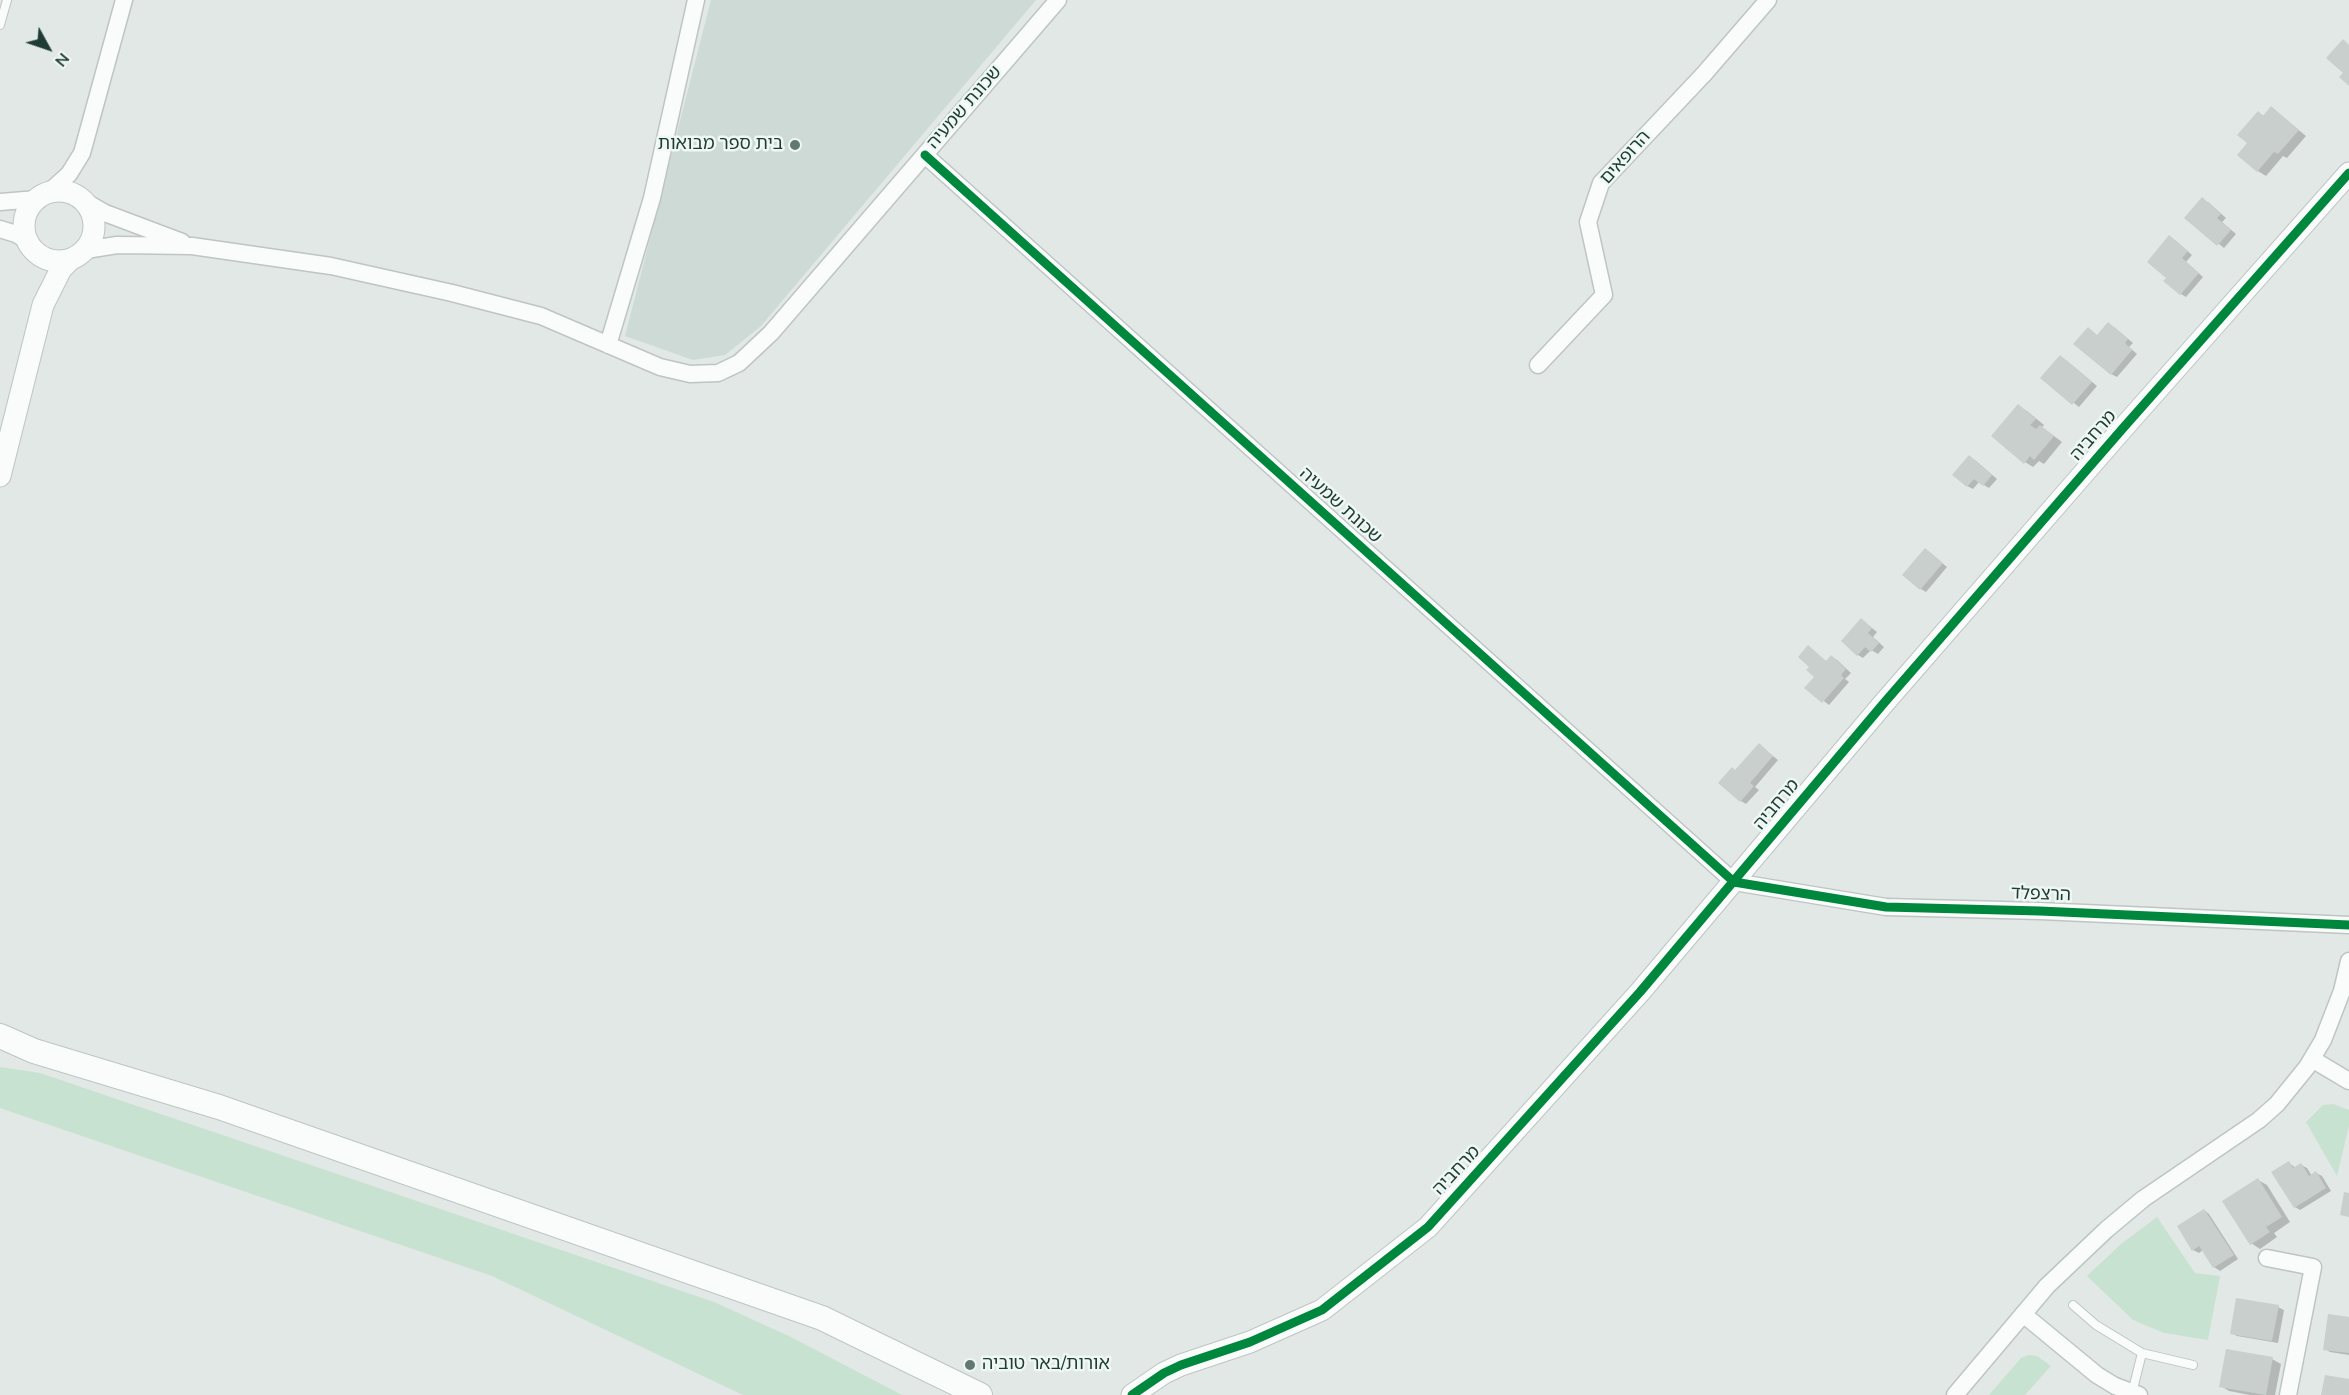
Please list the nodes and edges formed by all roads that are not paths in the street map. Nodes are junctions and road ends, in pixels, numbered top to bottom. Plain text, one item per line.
1 (7, 0) edge
2 (124, 0) edge
3 (696, 0) edge
4 (1058, 0) edge
5 (1767, 0) edge
6 (0, 25) edge
7 (924, 155) junction
8 (2349, 173) edge
9 (42, 196) junction
10 (84, 201) junction
11 (0, 202) edge
12 (0, 229) edge
13 (31, 245) junction
14 (192, 246) junction
15 (78, 254) junction
16 (34, 333) junction
17 (608, 345) junction
18 (1538, 365) dead end
19 (0, 477) edge
20 (1734, 882) junction
21 (2349, 925) edge
22 (2349, 961) edge
23 (0, 1036) edge
24 (0, 1047) edge
25 (34, 1051) junction
26 (2312, 1059) junction
27 (2349, 1081) edge
28 (2268, 1258) dead end
29 (2073, 1305) dead end
30 (2023, 1314) junction
31 (2142, 1353) junction
32 (916, 1365) junction
33 (2193, 1365) dead end
34 (1164, 1373) junction
35 (2135, 1394) edge
36 (960, 1395) edge
37 (980, 1395) edge
38 (1132, 1395) edge
39 (1150, 1395) edge
40 (1955, 1395) edge
41 (2288, 1395) edge

1 - 6 lane
2 - 9 street
3 - 17 street
4 - 7 street, שכונת שמעיה
5 - 18 street, הרופאים
7 - 17 street
7 - 20 street, שכונת שמעיה
8 - 20 street, מרחביה
9 - 10 street
9 - 11 street
9 - 13 street
10 - 14 street
10 - 15 street
12 - 13 street
13 - 15 street
13 - 16 street
14 - 15 street
14 - 17 street
15 - 16 street
16 - 19 street
20 - 21 street, הרצפלד
20 - 34 street, מרחביה
22 - 26 street
23 - 25 main road
24 - 25 main road
25 - 32 main road
26 - 27 street
26 - 30 street
28 - 41 street
29 - 31 lane
30 - 35 street
30 - 40 street
31 - 33 lane
31 - 35 lane
32 - 36 main road
32 - 37 main road
34 - 38 street, מרחביה
34 - 39 street

